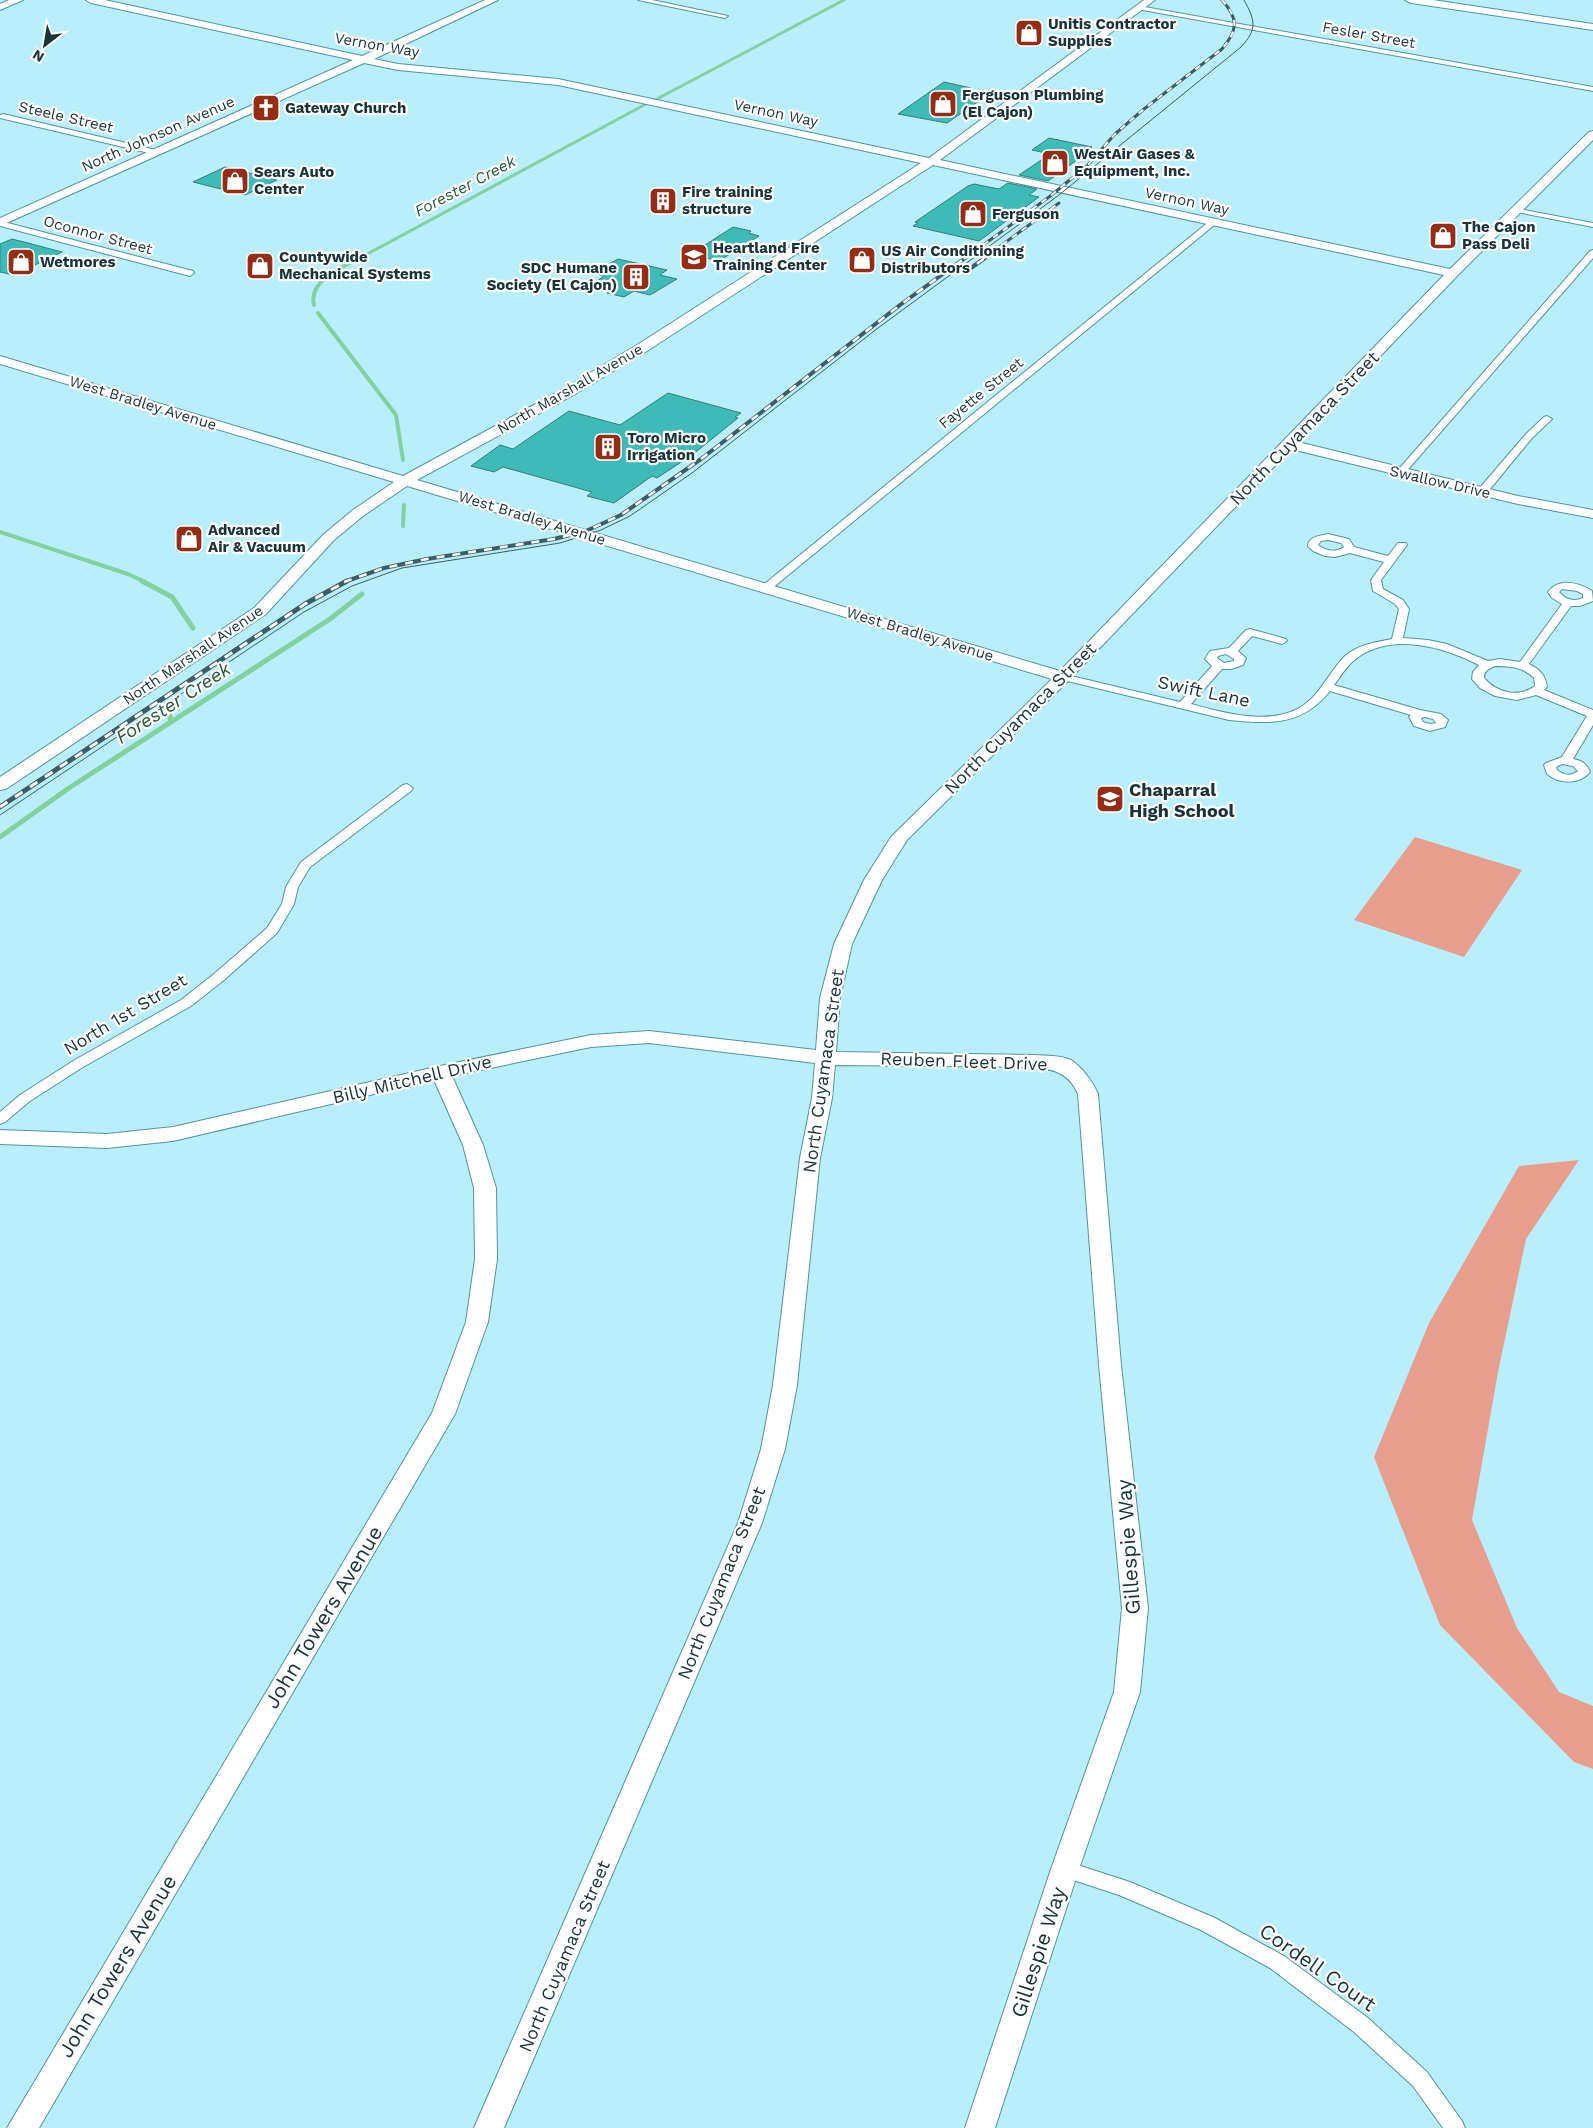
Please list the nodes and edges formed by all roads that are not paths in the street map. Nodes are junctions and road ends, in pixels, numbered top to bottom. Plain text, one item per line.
1 (18, 0) edge
2 (91, 0) edge
3 (493, 0) edge
4 (641, 0) edge
5 (1150, 0) edge
6 (1411, 0) edge
7 (0, 7) edge
8 (1139, 8) junction
9 (725, 16) dead end
10 (1593, 26) edge
11 (364, 60) junction
12 (1593, 89) edge
13 (3, 116) dead end
14 (1593, 134) edge
15 (153, 152) junction
16 (930, 162) junction
17 (1517, 210) junction
18 (0, 222) edge
19 (1214, 222) junction
20 (1593, 226) edge
21 (1593, 253) edge
22 (190, 273) dead end
23 (1453, 273) junction
24 (0, 360) edge
25 (1547, 419) dead end
26 (1289, 444) junction
27 (1401, 472) junction
28 (406, 481) junction
29 (1482, 492) junction
30 (1593, 514) edge
31 (1402, 545) dead end
32 (1348, 549) dead end
33 (1390, 560) junction
34 (766, 588) junction
35 (1568, 602) dead end
36 (1282, 641) dead end
37 (1397, 641) junction
38 (1487, 665) junction
39 (1522, 666) junction
40 (1063, 677) junction
41 (1328, 686) junction
42 (1536, 691) junction
43 (1183, 706) junction
44 (1420, 714) dead end
45 (1593, 714) edge
46 (1566, 760) dead end
47 (0, 785) edge
48 (406, 788) dead end
49 (826, 1058) junction
50 (440, 1072) junction
51 (1088, 1094) joint
52 (0, 1119) edge
53 (0, 1137) edge
54 (1065, 1869) junction
55 (22, 2128) edge
56 (489, 2128) edge
57 (980, 2128) edge
58 (1455, 2128) edge

1 - 7 main road
2 - 11 main road, Vernon Way
3 - 11 main road, North Johnson Avenue
4 - 9 street
5 - 8 main road, North Marshall Avenue
6 - 10 main road
8 - 12 street, Fesler Street
8 - 16 main road, North Marshall Avenue
11 - 15 main road, North Johnson Avenue
11 - 16 main road, Vernon Way
13 - 15 street, Steele Street
14 - 17 main road, North Cuyamaca Street
15 - 18 main road, North Johnson Avenue
16 - 19 main road, Vernon Way
16 - 28 main road, North Marshall Avenue
17 - 20 street
17 - 23 main road, North Cuyamaca Street
18 - 22 street, Oconnor Street
19 - 23 main road, Vernon Way
19 - 34 street, Fayette Street
21 - 27 street
23 - 26 main road, North Cuyamaca Street
24 - 28 main road, West Bradley Avenue
25 - 29 street
26 - 27 main road, Swallow Drive
26 - 40 main road, North Cuyamaca Street
27 - 29 main road, Swallow Drive
28 - 34 main road, West Bradley Avenue
28 - 47 main road, North Marshall Avenue
29 - 30 main road, Swallow Drive
31 - 33 street
32 - 33 street
33 - 37 street
34 - 40 main road, West Bradley Avenue
35 - 39 street
36 - 43 street
37 - 38 street, Swift Lane
37 - 41 street, Swift Lane
38 - 39 street
38 - 42 street
39 - 42 street
40 - 43 street, Swift Lane
40 - 49 main road, North Cuyamaca Street
41 - 43 street, Swift Lane
41 - 44 street
42 - 45 street
45 - 46 street
48 - 52 street, North 1st Street
49 - 50 main road, Billy Mitchell Drive
49 - 51 main road, Reuben Fleet Drive
49 - 56 main road, North Cuyamaca Street
50 - 53 main road, Billy Mitchell Drive
50 - 55 main road, John Towers Avenue
51 - 54 main road, Gillespie Way
54 - 57 main road, Gillespie Way
54 - 58 street, Cordell Court

